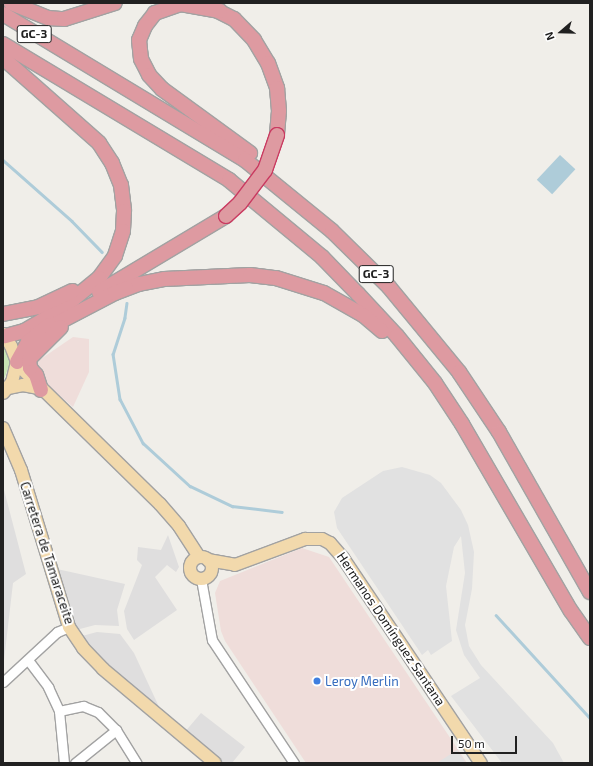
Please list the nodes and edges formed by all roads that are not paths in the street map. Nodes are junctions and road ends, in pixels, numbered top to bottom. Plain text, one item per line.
1 (11, 3) edge
2 (115, 3) edge
3 (200, 3) edge
4 (220, 11) junction
5 (3, 14) edge
6 (3, 44) edge
7 (3, 58) edge
8 (99, 278) junction
9 (389, 287) junction
10 (67, 312) junction
11 (3, 314) edge
12 (4, 335) edge
13 (17, 363) junction
14 (435, 383) junction
15 (40, 389) junction
16 (6, 390) edge
17 (3, 428) edge
18 (204, 559) junction
19 (201, 579) junction
20 (590, 592) edge
21 (69, 627) junction
22 (590, 638) edge
23 (28, 660) junction
24 (3, 682) edge
25 (59, 711) junction
26 (116, 730) junction
27 (64, 763) edge
28 (75, 763) edge
29 (137, 763) edge
30 (215, 763) edge
31 (294, 763) edge
32 (481, 763) edge

1 - 2 highway
3 - 4 highway
4 - 9 highway
4 - 10 highway, bridge
5 - 9 highway, GC-3
6 - 14 highway, GC-3
7 - 8 highway
8 - 10 highway
8 - 11 highway
9 - 20 highway, GC-3
10 - 12 highway
10 - 13 highway
10 - 14 highway
10 - 15 highway
12 - 13 main road
13 - 15 main road
13 - 16 main road
14 - 22 highway, GC-3
15 - 16 main road
15 - 18 main road
17 - 21 main road, Carretera de Tamaraceite
18 - 19 main road
18 - 19 main road
18 - 32 main road, Hermanos Domínguez Santana
19 - 31 street
21 - 23 street
21 - 30 main road, Carretera de Tamaraceite
23 - 24 street
23 - 25 street
25 - 26 street
25 - 27 street
26 - 28 street
26 - 29 street

